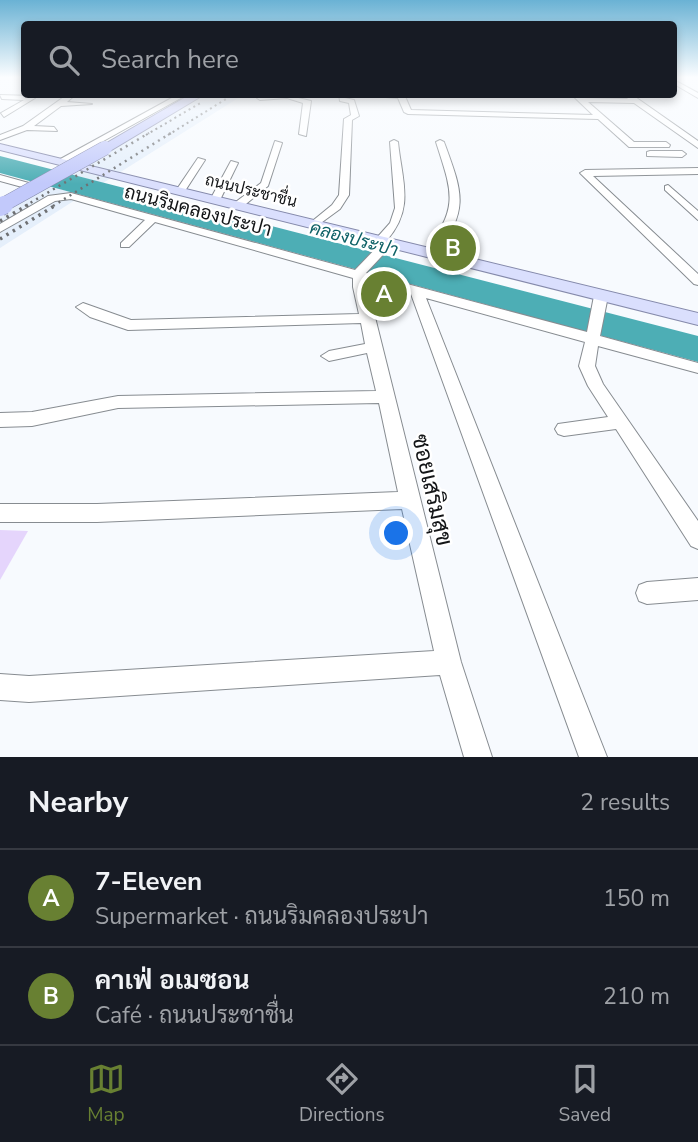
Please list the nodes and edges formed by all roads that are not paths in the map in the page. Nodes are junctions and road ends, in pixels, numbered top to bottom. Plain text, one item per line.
1 (7, 113) edge
2 (47, 113) edge
3 (151, 113) edge
4 (152, 113) edge
5 (166, 113) edge
6 (306, 113) edge
7 (355, 113) edge
8 (461, 113) edge
9 (595, 113) edge
10 (653, 113) edge
11 (4, 115) dead end
12 (599, 117) junction
13 (121, 118) dead end
14 (26, 128) junction
15 (54, 129) dead end
16 (303, 134) dead end
17 (0, 138) edge
18 (394, 142) dead end
19 (440, 142) dead end
20 (278, 143) dead end
21 (666, 145) dead end
22 (698, 145) edge
23 (0, 147) edge
24 (682, 154) dead end
25 (43, 158) junction
26 (201, 160) dead end
27 (59, 162) junction
28 (234, 163) dead end
29 (660, 171) junction
30 (698, 171) edge
31 (0, 178) edge
32 (33, 187) dead end
33 (668, 188) dead end
34 (180, 192) junction
35 (0, 198) edge
36 (215, 200) junction
37 (237, 205) junction
38 (0, 207) edge
39 (698, 217) edge
40 (153, 218) junction
41 (314, 225) junction
42 (0, 229) edge
43 (125, 245) dead end
44 (382, 245) junction
45 (430, 253) junction
46 (359, 273) junction
47 (698, 281) edge
48 (416, 290) junction
49 (600, 301) junction
50 (83, 307) dead end
51 (367, 318) junction
52 (698, 319) edge
53 (592, 338) junction
54 (374, 347) junction
55 (329, 356) dead end
56 (698, 368) edge
57 (385, 397) junction
58 (0, 419) edge
59 (621, 422) junction
60 (564, 429) dead end
61 (410, 500) junction
62 (0, 513) edge
63 (698, 538) edge
64 (698, 589) edge
65 (647, 593) dead end
66 (449, 662) junction
67 (0, 687) edge
68 (478, 757) edge
69 (593, 757) edge

1 - 11 street
2 - 14 street
3 - 27 street
4 - 35 highway
5 - 38 highway, bridge
6 - 16 street
7 - 41 street
8 - 12 street
9 - 12 street
10 - 22 street
12 - 21 street
13 - 25 street
14 - 15 street
14 - 17 street
18 - 44 street
19 - 45 street
20 - 37 street
23 - 25 main road, ถนนประชาชื่น
24 - 29 street
25 - 27 main road, ถนนประชาชื่น
26 - 34 street
27 - 34 main road, ถนนประชาชื่น
28 - 36 street
29 - 30 street
29 - 47 street
31 - 32 street
33 - 39 street
34 - 36 main road, ถนนประชาชื่น
36 - 37 main road, ถนนประชาชื่น
37 - 41 main road, ถนนประชาชื่น
40 - 42 street, ถนนริมคลองประปา
40 - 43 street
40 - 46 street, ถนนริมคลองประปา
41 - 44 main road, ถนนประชาชื่น
44 - 45 main road, ถนนประชาชื่น
44 - 46 street
45 - 49 main road, ถนนประชาชื่น
46 - 48 street, ถนนริมคลองประปา
46 - 51 street, ซอยเสริมสุข
48 - 53 street, ถนนริมคลองประปา
48 - 69 street
49 - 52 main road, ถนนประชาชื่น
49 - 53 street
50 - 51 street
51 - 54 street, ซอยเสริมสุข
53 - 56 street, ถนนริมคลองประปา
53 - 59 street
54 - 55 street
54 - 57 street, ซอยเสริมสุข
57 - 58 street
57 - 61 street, ซอยเสริมสุข
59 - 60 street
59 - 63 street
61 - 62 street
61 - 66 street, ซอยเสริมสุข
64 - 65 street
66 - 67 street
66 - 68 street, ซอยเสริมสุข

